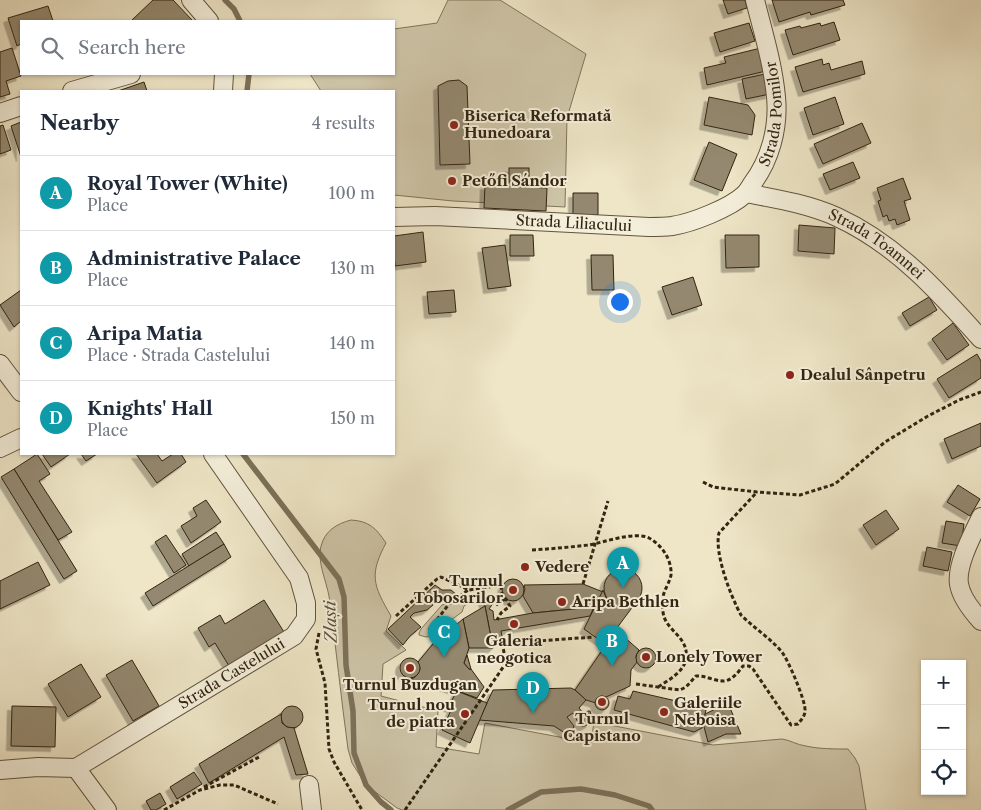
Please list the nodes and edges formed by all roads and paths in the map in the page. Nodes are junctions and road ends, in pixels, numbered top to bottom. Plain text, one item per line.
1 (191, 0) edge
2 (755, 0) edge
3 (208, 20) edge
4 (128, 75) edge
5 (224, 75) edge
6 (75, 90) edge
7 (223, 90) edge
8 (20, 106) edge
9 (0, 112) edge
10 (746, 193) junction
11 (395, 217) edge
12 (981, 339) edge
13 (0, 364) edge
14 (20, 391) edge
15 (981, 392) edge
16 (20, 438) edge
17 (0, 448) edge
18 (214, 455) edge
19 (703, 482) dead end
20 (757, 492) junction
21 (608, 501) dead end
22 (981, 517) edge
23 (532, 550) dead end
24 (583, 584) dead end
25 (468, 590) junction
26 (505, 599) junction
27 (496, 605) dead end
28 (306, 608) junction
29 (396, 616) dead end
30 (497, 620) dead end
31 (981, 620) edge
32 (429, 630) dead end
33 (594, 637) dead end
34 (636, 684) dead end
35 (658, 688) junction
36 (260, 757) dead end
37 (76, 768) junction
38 (0, 770) edge
39 (309, 785) dead end
40 (200, 790) junction
41 (278, 804) dead end
42 (107, 810) edge
43 (164, 810) edge
44 (312, 810) edge
45 (362, 810) edge
46 (405, 810) edge

1 - 3 street
2 - 10 street, Strada Pomilor
4 - 6 street
5 - 7 street
8 - 9 street
10 - 11 street, Strada Liliacului
10 - 12 street, Strada Toamnei
13 - 14 street
15 - 20 path
16 - 17 street
18 - 28 street
19 - 20 path
20 - 35 path
21 - 24 path, bridge
22 - 31 street
23 - 35 path
25 - 26 path
25 - 29 path
25 - 32 path
26 - 27 path
26 - 30 path
28 - 37 street, Strada Castelului
28 - 45 path
33 - 46 path
34 - 35 path
36 - 40 path
37 - 38 street
37 - 42 street
39 - 44 street
40 - 41 path
40 - 43 path

